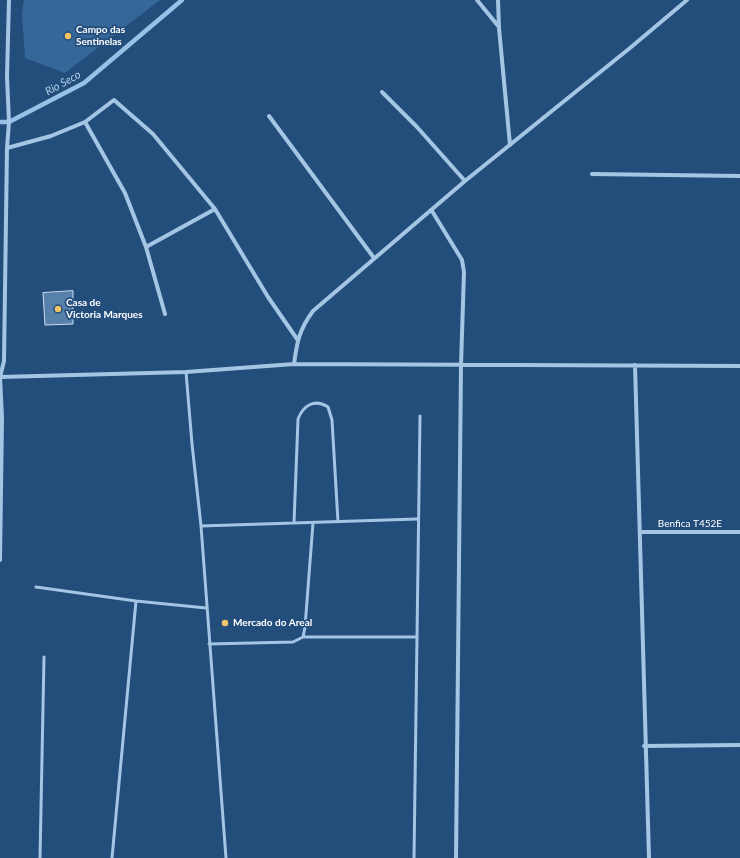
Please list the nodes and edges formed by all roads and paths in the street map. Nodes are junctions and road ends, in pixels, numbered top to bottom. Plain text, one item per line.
1 (9, 0) edge
2 (477, 0) edge
3 (498, 0) edge
4 (687, 0) edge
5 (499, 28) junction
6 (382, 92) dead end
7 (270, 116) dead end
8 (85, 122) junction
9 (510, 145) junction
10 (7, 148) junction
11 (592, 174) dead end
12 (740, 176) edge
13 (465, 181) junction
14 (215, 209) junction
15 (432, 211) junction
16 (146, 247) junction
17 (374, 258) junction
18 (165, 314) dead end
19 (297, 339) junction
20 (294, 364) junction
21 (461, 365) junction
22 (635, 365) junction
23 (740, 366) edge
24 (186, 372) junction
25 (0, 377) edge
26 (420, 416) dead end
27 (1, 418) edge
28 (417, 519) junction
29 (338, 522) junction
30 (294, 523) junction
31 (313, 523) junction
32 (201, 526) junction
33 (640, 532) junction
34 (740, 532) edge
35 (0, 560) edge
36 (36, 587) dead end
37 (136, 601) junction
38 (206, 608) junction
39 (303, 637) junction
40 (416, 637) junction
41 (209, 644) junction
42 (44, 657) dead end
43 (740, 745) edge
44 (644, 746) junction
45 (40, 858) edge
46 (112, 858) edge
47 (226, 858) edge
48 (414, 858) edge
49 (456, 858) edge
50 (649, 858) edge

1 - 10 street
2 - 5 street
3 - 5 street
4 - 9 street
5 - 9 street
6 - 13 street
7 - 17 street
8 - 10 street
8 - 14 street
8 - 16 street
9 - 13 street
10 - 25 street
11 - 12 street
13 - 15 street
14 - 16 street
14 - 19 street
15 - 17 street
15 - 21 street
16 - 18 street
17 - 19 street
19 - 20 street
20 - 21 street
20 - 24 street
21 - 22 street
21 - 49 street
22 - 23 street
22 - 33 street
24 - 25 street
24 - 32 lane
25 - 27 street
26 - 28 lane
27 - 35 street
28 - 29 lane
28 - 40 lane
29 - 30 lane
29 - 31 lane
30 - 31 lane
30 - 32 lane
31 - 39 lane
32 - 38 lane
33 - 34 street, Benfica T452E
33 - 44 street
36 - 37 lane
37 - 38 lane
37 - 46 lane
38 - 41 lane
39 - 40 lane
39 - 41 lane
40 - 48 lane
41 - 47 lane
42 - 45 lane
43 - 44 street
44 - 50 street

